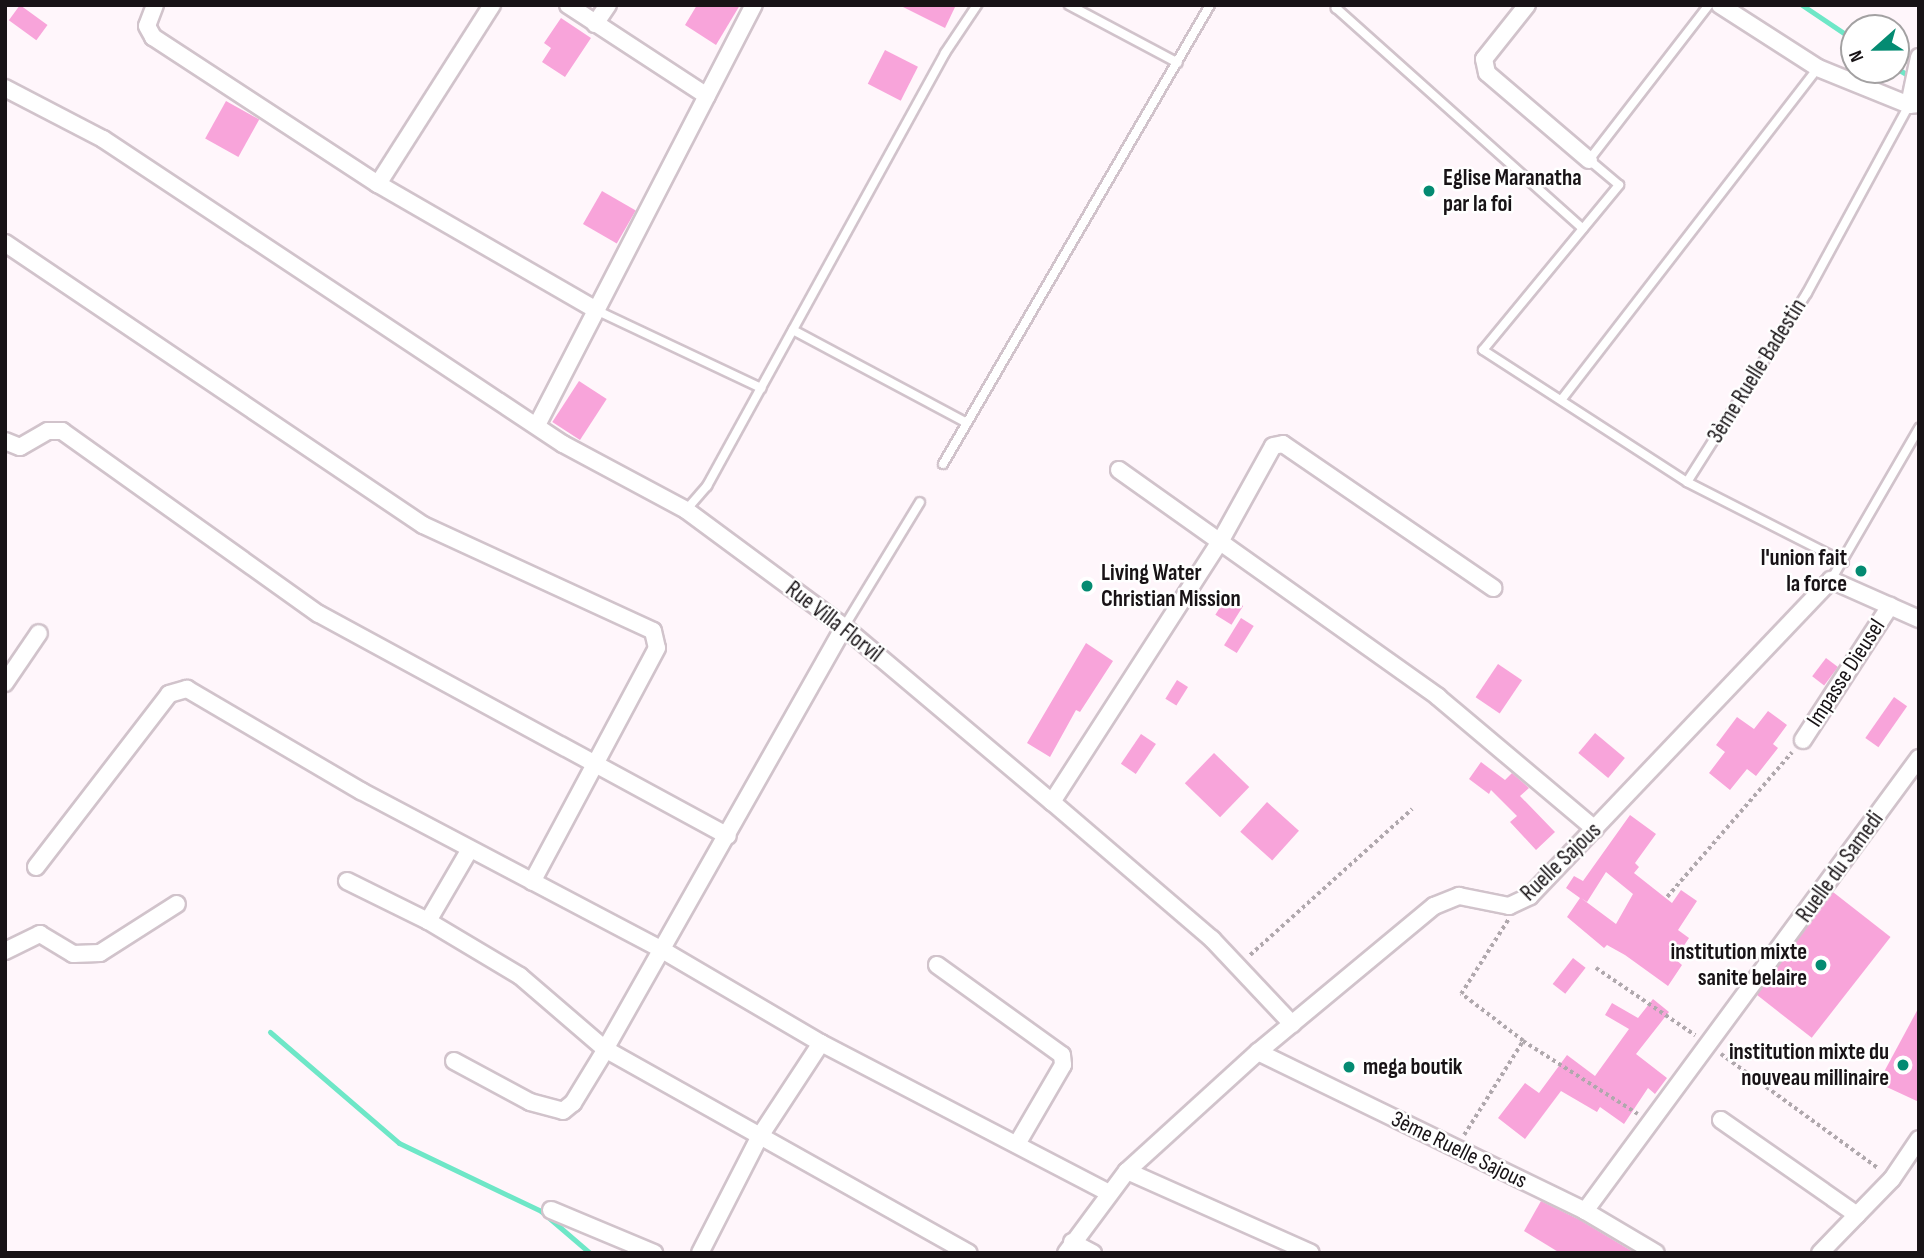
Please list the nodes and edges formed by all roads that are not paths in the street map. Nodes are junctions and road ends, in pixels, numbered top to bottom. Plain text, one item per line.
1 (155, 5) edge
2 (492, 5) edge
3 (568, 5) edge
4 (608, 5) edge
5 (754, 5) edge
6 (977, 5) edge
7 (1069, 5) edge
8 (1210, 5) edge
9 (1338, 5) edge
10 (1527, 5) edge
11 (1709, 5) edge
12 (1720, 5) edge
13 (596, 24) junction
14 (1178, 63) junction
15 (1917, 64) edge
16 (1818, 68) junction
17 (5, 88) edge
18 (707, 96) junction
19 (1914, 105) edge
20 (1589, 160) junction
21 (378, 184) junction
22 (1583, 229) junction
23 (5, 243) edge
24 (596, 310) junction
25 (793, 330) junction
26 (761, 388) junction
27 (1562, 399) junction
28 (967, 423) junction
29 (537, 425) junction
30 (1919, 428) edge
31 (5, 441) edge
32 (943, 464) dead end
33 (1119, 470) dead end
34 (1687, 482) junction
35 (920, 502) dead end
36 (686, 510) junction
37 (1221, 540) junction
38 (1844, 562) junction
39 (1832, 580) junction
40 (1493, 588) dead end
41 (1890, 606) junction
42 (1919, 619) edge
43 (845, 627) junction
44 (38, 633) dead end
45 (5, 683) edge
46 (1802, 740) road end
47 (1919, 758) edge
48 (593, 763) junction
49 (1052, 802) junction
50 (1595, 829) junction
51 (728, 836) junction
52 (470, 849) junction
53 (36, 867) dead end
54 (347, 881) dead end
55 (532, 882) junction
56 (177, 904) dead end
57 (428, 921) junction
58 (5, 951) edge
59 (664, 951) junction
60 (937, 965) dead end
61 (1292, 1024) junction
62 (821, 1042) junction
63 (605, 1049) junction
64 (1258, 1052) junction
65 (454, 1061) dead end
66 (1721, 1120) dead end
67 (760, 1136) junction
68 (1919, 1139) edge
69 (1017, 1144) junction
70 (1128, 1171) junction
71 (1109, 1192) junction
72 (551, 1210) dead end
73 (1585, 1211) junction
74 (1857, 1215) junction
75 (1069, 1248) edge
76 (654, 1253) edge
77 (700, 1253) edge
78 (968, 1253) edge
79 (1093, 1253) edge
80 (1311, 1253) edge
81 (1656, 1253) edge
82 (1820, 1253) edge

1 - 21 street
2 - 21 street
3 - 13 street
4 - 13 street
5 - 18 street
6 - 25 lane
7 - 14 lane
8 - 14 lane
9 - 22 lane
10 - 20 street
11 - 20 lane
12 - 16 street
13 - 18 street
14 - 28 lane
15 - 19 street
16 - 19 street
16 - 27 lane
17 - 29 street, Rue Villa Florvil
18 - 24 street
19 - 34 lane, 3ème Ruelle Badestin
20 - 22 lane
21 - 24 street
22 - 27 lane
23 - 48 street
24 - 26 lane
24 - 29 street
25 - 26 lane
25 - 28 lane
26 - 36 lane
27 - 34 lane
28 - 32 lane
29 - 36 street, Rue Villa Florvil
30 - 38 lane
31 - 48 street
33 - 37 street
34 - 38 lane
35 - 43 lane
36 - 43 street, Rue Villa Florvil
37 - 40 street
37 - 49 street
37 - 50 street
38 - 39 lane
39 - 41 street
39 - 50 street, Ruelle Sajous
41 - 42 street
41 - 46 street, Impasse Dieusel
43 - 49 street, Rue Villa Florvil
43 - 51 street
44 - 45 street
47 - 73 street, Ruelle du Samedi
48 - 51 street
48 - 55 street
49 - 61 street, Rue Villa Florvil
50 - 61 street, Ruelle Sajous
51 - 59 street
52 - 53 street
52 - 55 street
52 - 57 street
54 - 57 street
55 - 59 street
56 - 58 street
57 - 63 street
59 - 62 street
59 - 63 street
60 - 69 street
61 - 64 street, Ruelle Sajous
62 - 67 street
62 - 69 street
63 - 65 street
63 - 67 street
64 - 70 street, Ruelle Sajous
64 - 73 street, 3ème Ruelle Sajous
66 - 74 street
67 - 77 street
67 - 78 street
68 - 74 street
69 - 71 street
70 - 71 street, Ruelle Sajous
70 - 80 street
71 - 75 street, Ruelle Sajous
72 - 76 street
73 - 81 street, 3ème Ruelle Sajous
74 - 82 street
75 - 79 street

